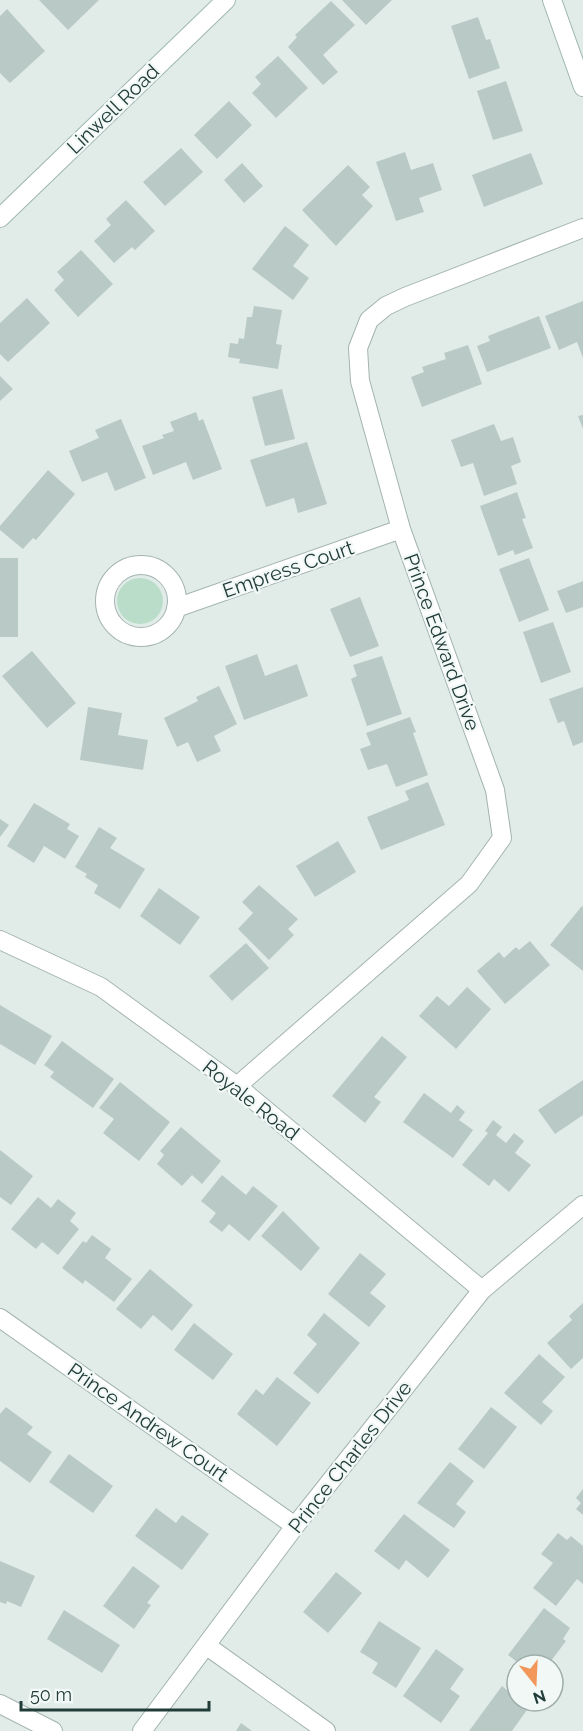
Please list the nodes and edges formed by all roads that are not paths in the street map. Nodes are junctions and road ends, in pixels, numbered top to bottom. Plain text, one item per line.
1 (226, 0) edge
2 (552, 0) edge
3 (583, 87) edge
4 (0, 218) edge
5 (583, 228) edge
6 (401, 529) junction
7 (176, 608) junction
8 (0, 940) edge
9 (237, 1086) junction
10 (583, 1205) edge
11 (482, 1290) junction
12 (0, 1318) edge
13 (295, 1526) junction
14 (207, 1646) junction
15 (0, 1704) edge
16 (53, 1731) edge
17 (142, 1731) edge
18 (326, 1731) edge

1 - 4 street, Linwell Road
2 - 3 street
5 - 6 street, Prince Edward Drive
6 - 7 street, Empress Court
6 - 9 street, Prince Edward Drive
7 - 7 street
8 - 9 street, Royale Road
9 - 11 street, Royale Road
10 - 11 street, Prince Charles Drive
11 - 13 street, Prince Charles Drive
12 - 13 street, Prince Andrew Court
13 - 14 street, Prince Charles Drive
14 - 17 street, Prince Charles Drive
14 - 18 street
15 - 16 street

